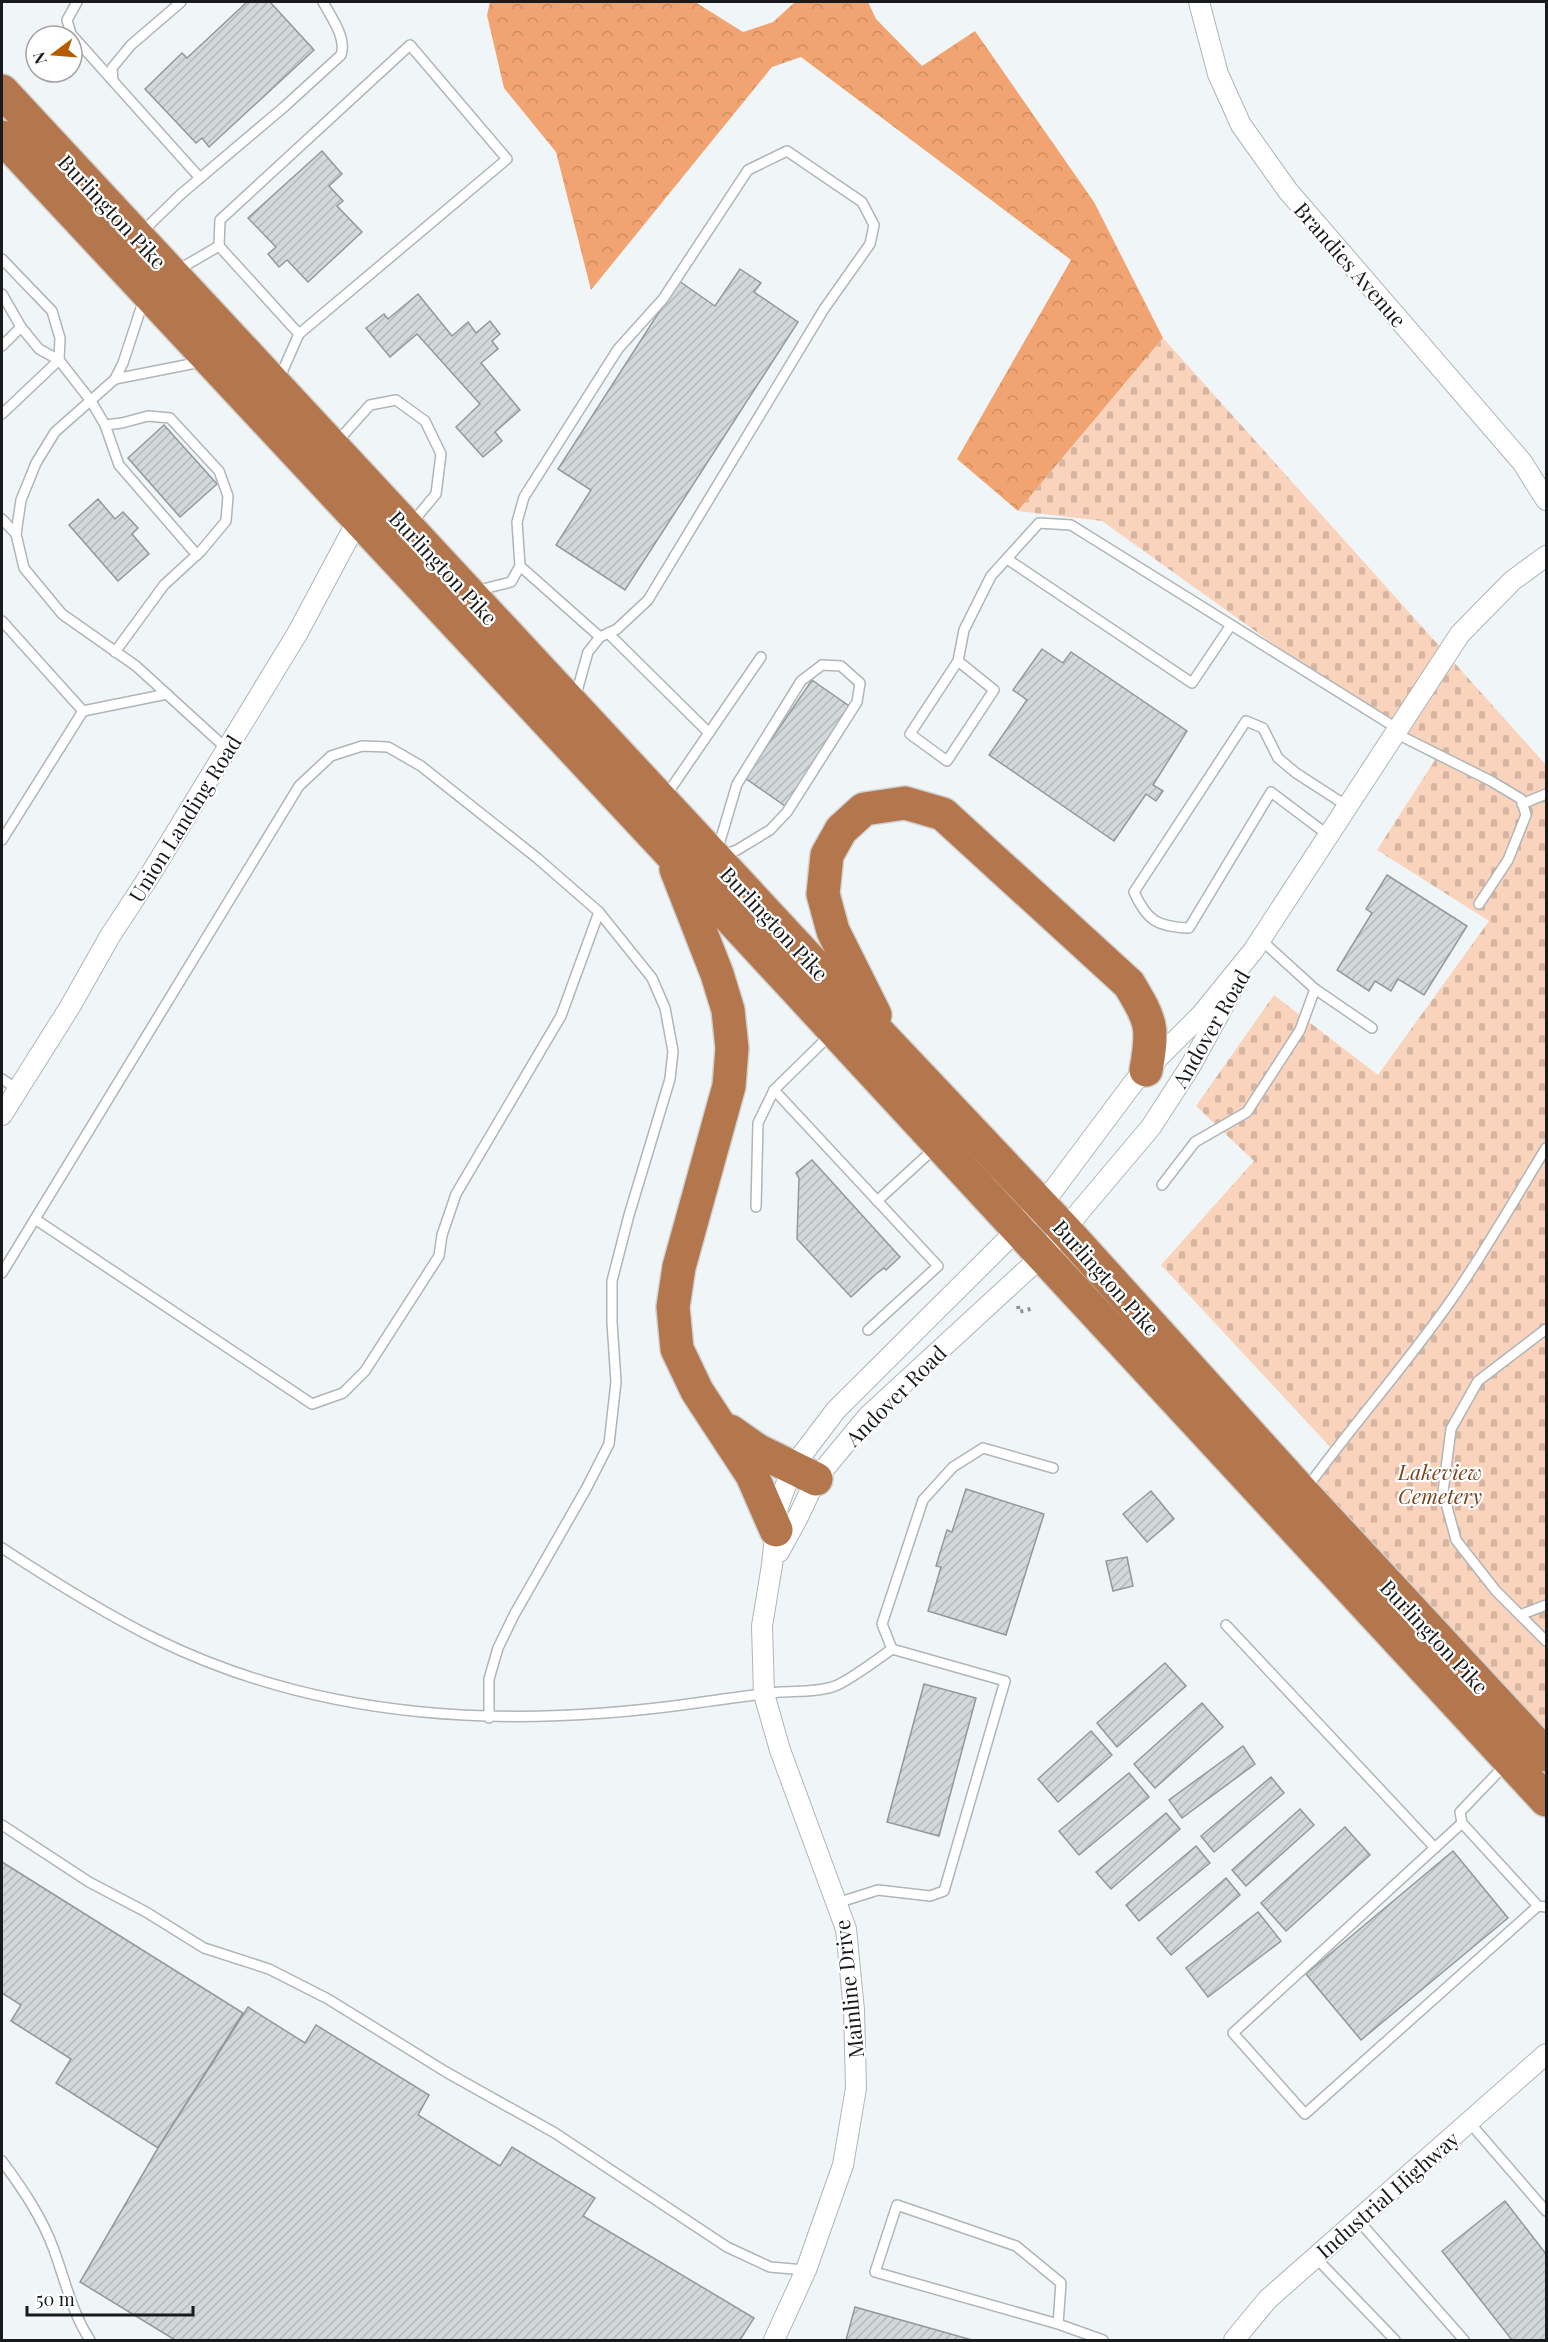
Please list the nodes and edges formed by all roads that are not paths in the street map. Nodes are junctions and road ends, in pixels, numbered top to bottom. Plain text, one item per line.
1 (77, 2) edge
2 (181, 2) edge
3 (322, 2) edge
4 (1199, 2) edge
5 (112, 81) junction
6 (2, 91) edge
7 (2, 137) edge
8 (200, 178) junction
9 (137, 237) junction
10 (219, 246) junction
11 (2, 259) edge
12 (159, 283) junction
13 (2, 294) edge
14 (21, 327) junction
15 (299, 334) junction
16 (2, 346) edge
17 (59, 360) junction
18 (211, 360) junction
19 (115, 379) junction
20 (276, 386) junction
21 (91, 401) junction
22 (2, 414) edge
23 (105, 425) junction
24 (333, 447) junction
25 (1546, 500) edge
26 (359, 518) junction
27 (2, 519) edge
28 (408, 529) junction
29 (16, 534) junction
30 (197, 555) junction
31 (1546, 556) edge
32 (1007, 559) junction
33 (520, 566) junction
34 (468, 592) junction
35 (2, 621) edge
36 (1231, 625) junction
37 (604, 635) junction
38 (115, 652) junction
39 (761, 657) dead end
40 (958, 662) junction
41 (167, 694) junction
42 (573, 706) junction
43 (83, 711) junction
44 (1396, 731) junction
45 (710, 733) junction
46 (227, 749) junction
47 (1546, 794) edge
48 (662, 801) junction
49 (1522, 804) junction
50 (1347, 806) junction
51 (1328, 835) junction
52 (2, 840) edge
53 (669, 852) junction
54 (715, 858) junction
55 (1479, 904) dead end
56 (599, 912) junction
57 (1257, 945) junction
58 (1315, 989) junction
59 (1372, 1028) dead end
60 (835, 1030) junction
61 (892, 1049) junction
62 (1146, 1070) junction
63 (9, 1084) edge
64 (774, 1090) junction
65 (2, 1115) edge
66 (940, 1143) junction
67 (1546, 1148) edge
68 (1162, 1185) dead end
69 (877, 1201) junction
70 (1042, 1206) junction
71 (756, 1207) dead end
72 (35, 1219) junction
73 (1018, 1228) junction
74 (1065, 1230) junction
75 (1044, 1255) junction
76 (2, 1273) edge
77 (1546, 1329) edge
78 (868, 1330) dead end
79 (716, 1421) junction
80 (1053, 1468) dead end
81 (804, 1473) junction
82 (1303, 1493) junction
83 (776, 1530) junction
84 (2, 1548) edge
85 (772, 1565) junction
86 (1546, 1605) edge
87 (1520, 1615) junction
88 (1226, 1624) dead end
89 (1546, 1641) edge
90 (892, 1649) junction
91 (764, 1694) junction
92 (489, 1718) junction
93 (1546, 1755) edge
94 (1510, 1761) junction
95 (1546, 1800) edge
96 (1462, 1823) junction
97 (2, 1825) edge
98 (1435, 1848) junction
99 (837, 1903) junction
100 (1542, 1906) edge
101 (1546, 2054) edge
102 (1469, 2122) junction
103 (2, 2161) edge
104 (1546, 2211) edge
105 (1358, 2220) junction
106 (1315, 2258) junction
107 (806, 2270) junction
108 (1058, 2324) junction
109 (90, 2340) edge
110 (774, 2340) edge
111 (1103, 2340) edge
112 (1234, 2340) edge
113 (1395, 2340) edge
114 (1464, 2340) edge

1 - 5 lane
2 - 5 lane
3 - 8 lane
4 - 25 street, Brandies Avenue
5 - 8 lane
6 - 9 highway, Burlington Pike
7 - 12 highway, Burlington Pike
8 - 9 lane
9 - 12 highway, Burlington Pike
10 - 12 lane
10 - 15 lane
10 - 15 lane
11 - 17 lane
12 - 18 highway, Burlington Pike
12 - 19 lane
12 - 20 highway, Burlington Pike
13 - 14 lane
14 - 16 lane
14 - 17 lane
15 - 20 lane
17 - 21 lane
17 - 22 lane
18 - 19 lane
18 - 26 highway, Burlington Pike
19 - 21 lane
20 - 24 highway, Burlington Pike
21 - 23 lane
21 - 29 lane
23 - 30 lane
23 - 30 lane
24 - 28 highway, Burlington Pike
24 - 28 lane
26 - 46 street, Union Landing Road
26 - 53 highway, Burlington Pike
27 - 29 lane
28 - 34 highway, Burlington Pike
29 - 38 lane
30 - 38 lane
31 - 44 street, Andover Road
32 - 36 lane
32 - 36 lane
32 - 40 lane
33 - 34 lane
33 - 37 lane
33 - 37 lane
34 - 42 highway, Burlington Pike
35 - 43 lane
36 - 44 lane
37 - 42 lane
37 - 45 lane
38 - 41 lane
39 - 45 lane
40 - 40 lane
41 - 43 lane
41 - 46 lane
42 - 48 highway, Burlington Pike
43 - 52 lane
44 - 49 lane
44 - 50 street, Andover Road
45 - 48 lane
46 - 63 street, Union Landing Road
47 - 49 lane
48 - 54 highway, Burlington Pike
49 - 55 lane
50 - 51 street, Andover Road
50 - 51 lane
51 - 57 street, Andover Road
53 - 60 highway, Burlington Pike
53 - 79 highway
54 - 54 lane
54 - 61 highway, Burlington Pike
56 - 72 lane
56 - 72 lane
56 - 92 lane
57 - 58 lane
57 - 62 street, Andover Road
57 - 74 street, Andover Road
58 - 59 lane
58 - 68 lane
60 - 64 lane
60 - 66 highway, Burlington Pike
61 - 62 highway
61 - 70 highway, Burlington Pike
62 - 70 street, Andover Road
63 - 65 street, Union Landing Road
64 - 69 lane
64 - 71 lane
66 - 69 lane
66 - 73 highway, Burlington Pike
67 - 82 lane
69 - 78 lane
70 - 73 street, Andover Road
70 - 74 highway, Burlington Pike
72 - 76 lane
73 - 75 highway, Burlington Pike
73 - 81 street, Andover Road
74 - 75 street, Andover Road
74 - 82 highway, Burlington Pike
75 - 81 street, Andover Road
75 - 94 highway, Burlington Pike
77 - 87 lane
79 - 81 highway
79 - 83 highway
80 - 90 lane
81 - 83 street, Andover Road
81 - 85 street, Andover Road
82 - 93 highway, Burlington Pike
83 - 85 street, Andover Road
84 - 92 lane
85 - 91 street, Mainline Drive
86 - 87 lane
87 - 89 lane
88 - 98 lane
90 - 91 lane
90 - 99 lane
91 - 92 lane
91 - 99 street, Mainline Drive
94 - 95 highway, Burlington Pike
94 - 96 lane
96 - 98 lane
96 - 100 lane
97 - 107 lane
98 - 100 lane
99 - 107 street, Mainline Drive
101 - 102 street, Industrial Highway
102 - 104 lane
102 - 105 street, Industrial Highway
103 - 109 lane
105 - 106 street, Industrial Highway
105 - 114 lane
106 - 112 street, Industrial Highway
106 - 113 lane
107 - 110 street, Mainline Drive
108 - 108 lane
108 - 111 lane

